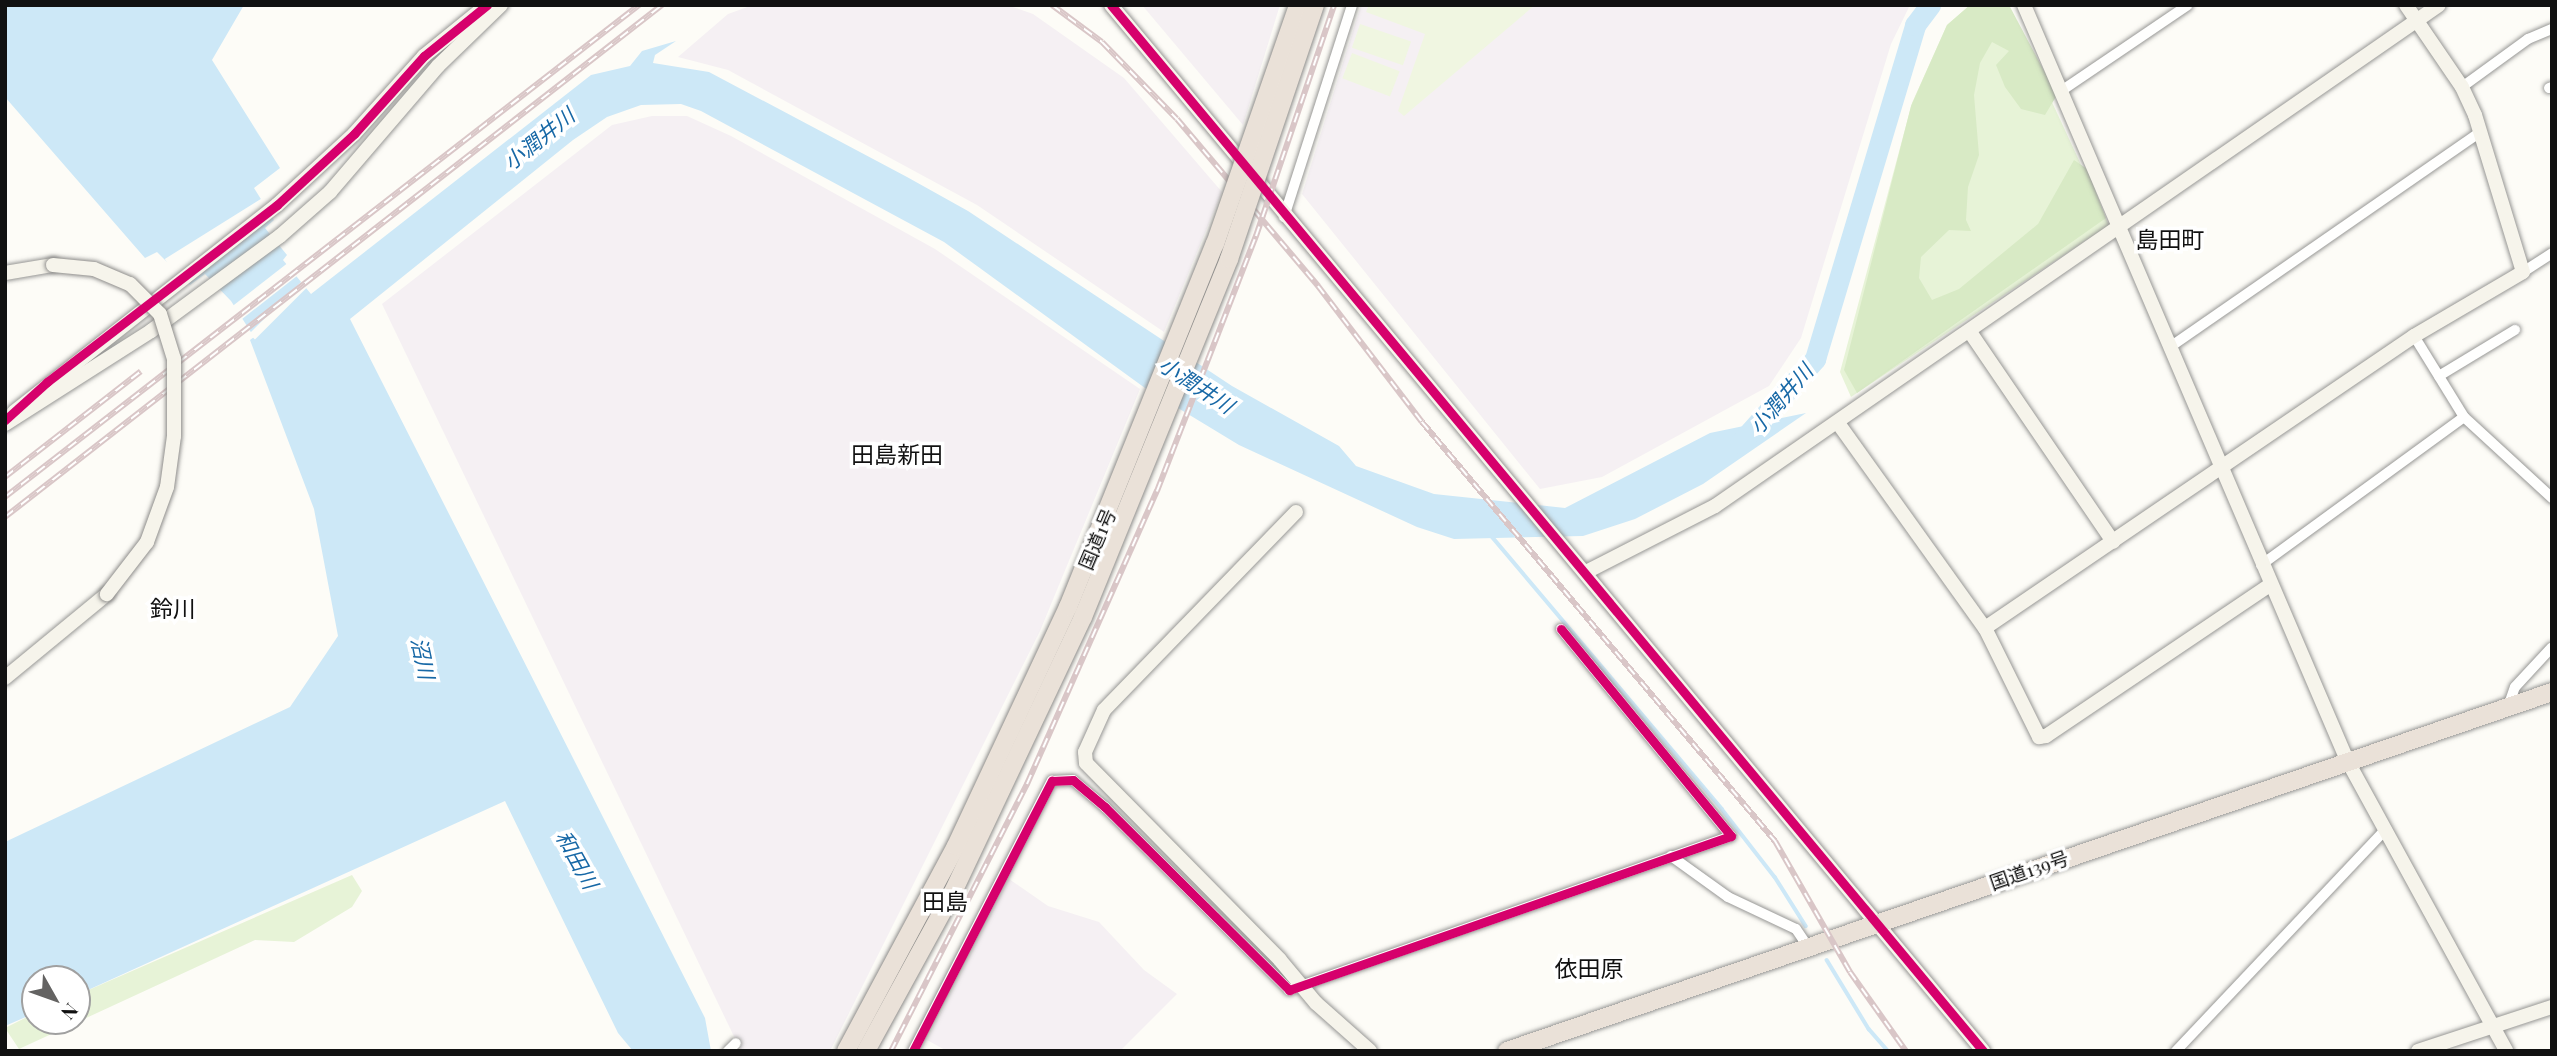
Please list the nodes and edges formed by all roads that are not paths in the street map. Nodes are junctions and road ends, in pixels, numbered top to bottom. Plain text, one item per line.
1 (487, 5) edge
2 (501, 5) edge
3 (1111, 5) edge
4 (1298, 5) edge
5 (1315, 5) edge
6 (1352, 5) edge
7 (2024, 5) edge
8 (2188, 5) edge
9 (2406, 5) edge
10 (2439, 5) edge
11 (2416, 21) junction
12 (2552, 29) edge
13 (2462, 87) junction
14 (2061, 91) junction
15 (2482, 132) junction
16 (1284, 217) junction
17 (2118, 227) junction
18 (2552, 253) edge
19 (2523, 272) junction
20 (5, 273) edge
21 (2515, 330) dead end
22 (1970, 332) junction
23 (2414, 336) junction
24 (2171, 347) junction
25 (2439, 376) junction
26 (2465, 417) junction
27 (5, 422) edge
28 (1838, 423) junction
29 (2221, 466) junction
30 (2552, 498) edge
31 (1296, 512) dead end
32 (2113, 542) junction
33 (2261, 565) junction
34 (1586, 572) junction
35 (2270, 585) junction
36 (1985, 628) junction
37 (1561, 629) dead end
38 (2552, 647) edge
39 (5, 678) edge
40 (2552, 692) edge
41 (2508, 707) junction
42 (2347, 760) junction
43 (2384, 831) junction
44 (1671, 856) junction
45 (1877, 924) junction
46 (1808, 947) junction
47 (1300, 983) junction
48 (2552, 1007) edge
49 (2492, 1025) junction
50 (736, 1043) dead end
51 (727, 1051) edge
52 (846, 1051) edge
53 (866, 1051) edge
54 (913, 1051) edge
55 (1370, 1051) edge
56 (1507, 1051) edge
57 (1983, 1051) edge
58 (2176, 1051) edge
59 (2418, 1051) edge
60 (2506, 1051) edge

1 - 27 street
2 - 27 street
3 - 16 street
4 - 52 highway, 国道1号, bridge
5 - 53 highway, 国道1号, bridge
6 - 16 street
7 - 14 street
8 - 14 street
9 - 11 street
10 - 11 street
11 - 13 street
11 - 17 street
12 - 13 street
13 - 15 street
14 - 17 street
15 - 19 street
15 - 24 street
16 - 34 street
17 - 22 street
17 - 24 street
18 - 19 street
19 - 23 street
20 - 39 street, bridge
21 - 25 street
22 - 28 street
22 - 32 street
23 - 25 street
23 - 29 street
24 - 29 street
25 - 26 street
26 - 30 street
26 - 33 street
28 - 34 street
28 - 36 street
29 - 32 street
29 - 33 street
31 - 47 street
32 - 36 street
33 - 35 street
34 - 45 street
35 - 36 street
35 - 42 street
37 - 44 street
38 - 41 street
40 - 41 highway, 国道139号
41 - 42 highway, 国道139号
42 - 43 street
42 - 45 highway, 国道139号
43 - 49 street
43 - 58 street
44 - 46 street
44 - 47 street
45 - 46 highway, 国道139号
45 - 57 street
46 - 56 highway, 国道139号
47 - 54 street
47 - 55 street
48 - 49 street
49 - 59 street
49 - 60 street
50 - 51 street

